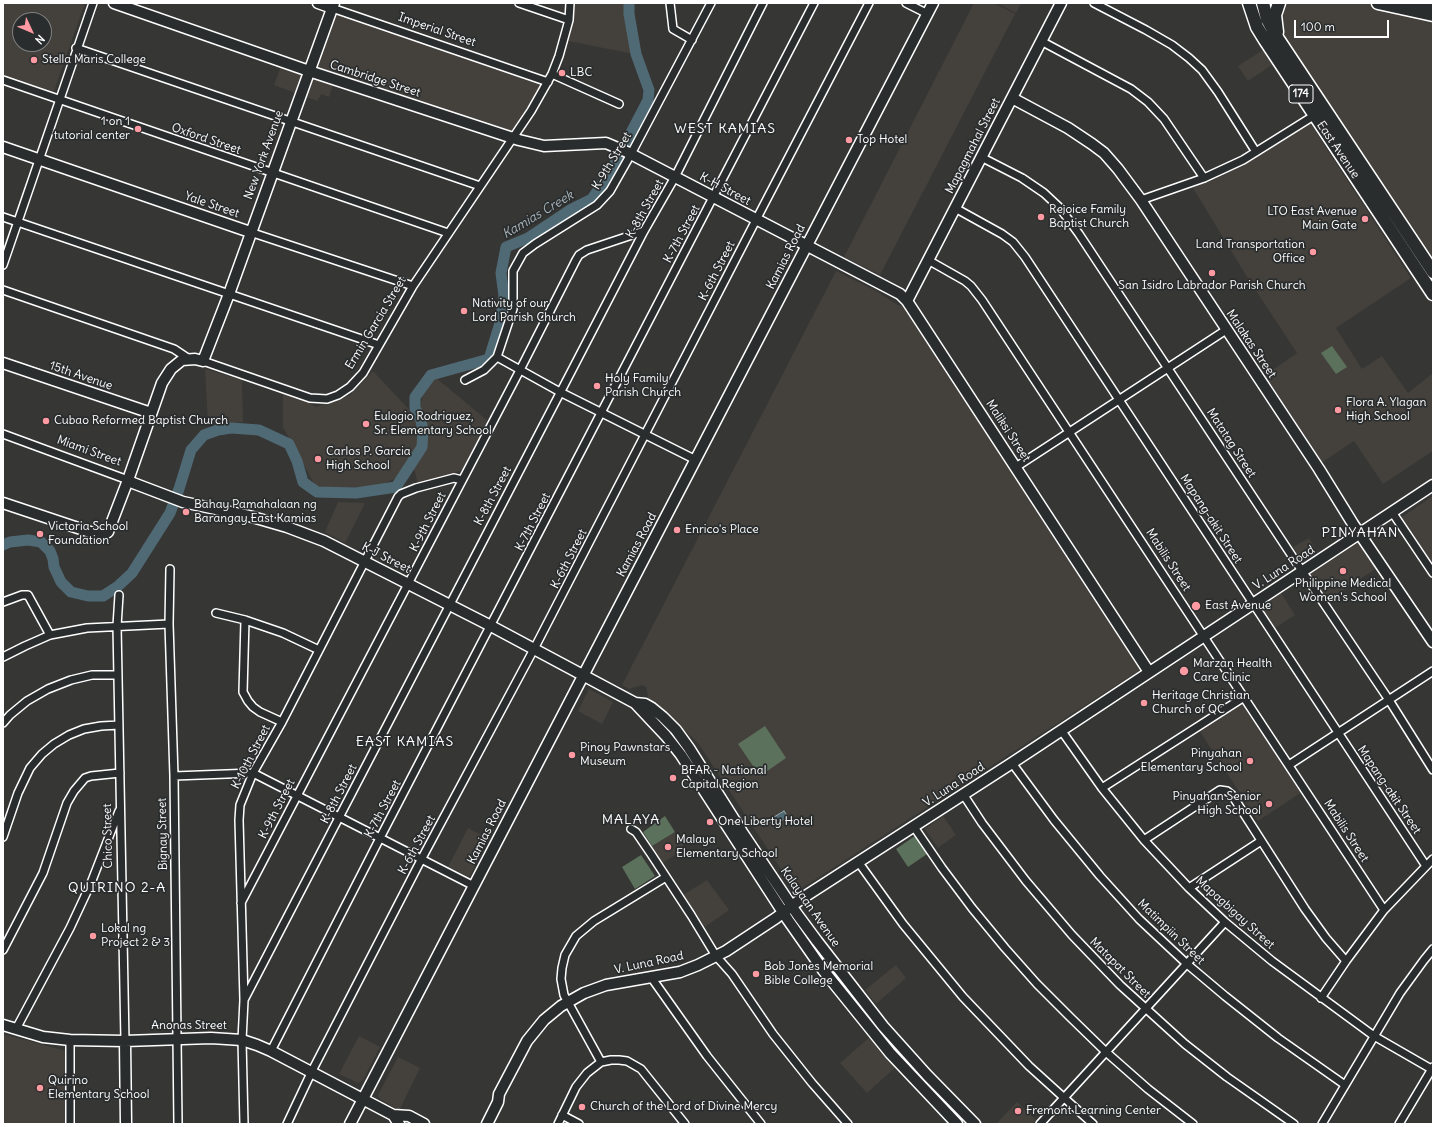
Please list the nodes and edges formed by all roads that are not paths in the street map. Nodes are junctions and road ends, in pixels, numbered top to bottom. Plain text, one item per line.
1 (93, 3) edge
2 (114, 3) edge
3 (318, 3) edge
4 (519, 3) edge
5 (570, 3) edge
6 (670, 3) edge
7 (711, 3) edge
8 (763, 3) edge
9 (814, 3) edge
10 (869, 3) edge
11 (906, 3) edge
12 (933, 3) edge
13 (1061, 3) edge
14 (1094, 3) edge
15 (1241, 3) edge
16 (1249, 3) edge
17 (1279, 3) edge
18 (1378, 3) edge
19 (1408, 3) edge
20 (333, 5) edge
21 (1261, 5) edge
22 (1433, 8) edge
23 (928, 14) junction
24 (1433, 15) edge
25 (569, 20) junction
26 (1255, 21) junction
27 (1278, 39) junction
28 (692, 40) junction
29 (1041, 41) junction
30 (76, 48) junction
31 (309, 71) junction
32 (552, 74) junction
33 (3, 80) edge
34 (548, 82) junction
35 (1012, 98) junction
36 (59, 99) junction
37 (619, 104) dead end
38 (1315, 115) junction
39 (290, 121) junction
40 (513, 137) junction
41 (3, 147) edge
42 (1256, 152) junction
43 (629, 153) junction
44 (981, 157) junction
45 (38, 160) junction
46 (272, 173) junction
47 (675, 177) junction
48 (1204, 178) junction
49 (480, 186) junction
50 (714, 198) junction
51 (1141, 200) junction
52 (955, 208) junction
53 (3, 217) edge
54 (756, 220) junction
55 (18, 222) junction
56 (644, 231) junction
57 (250, 232) junction
58 (448, 233) junction
59 (807, 246) junction
60 (928, 260) junction
61 (3, 266) edge
62 (1433, 272) edge
63 (413, 286) junction
64 (3, 290) edge
65 (228, 294) junction
66 (1433, 294) edge
67 (907, 300) junction
68 (1226, 330) junction
69 (379, 344) junction
70 (497, 357) junction
71 (189, 359) junction
72 (203, 361) junction
73 (3, 363) edge
74 (1169, 368) junction
75 (520, 370) junction
76 (465, 380) dead end
77 (560, 392) junction
78 (1120, 400) junction
79 (602, 411) junction
80 (151, 413) junction
81 (1069, 432) junction
82 (3, 434) edge
83 (646, 434) junction
84 (696, 460) junction
85 (1016, 467) junction
86 (128, 480) junction
87 (462, 480) junction
88 (1433, 485) edge
89 (164, 495) joint
90 (3, 503) edge
91 (1392, 512) junction
92 (1360, 533) junction
93 (364, 561) junction
94 (170, 569) dead end
95 (1302, 571) junction
96 (1433, 573) edge
97 (408, 584) junction
98 (119, 595) dead end
99 (3, 602) edge
100 (449, 604) junction
101 (1253, 604) junction
102 (216, 613) dead end
103 (245, 620) junction
104 (169, 624) junction
105 (117, 626) junction
106 (491, 626) junction
107 (50, 635) junction
108 (1204, 635) junction
109 (1433, 642) edge
110 (534, 649) junction
111 (319, 650) junction
112 (3, 657) edge
113 (1433, 671) edge
114 (1149, 672) junction
115 (118, 675) junction
116 (583, 676) junction
117 (1244, 697) junction
118 (1389, 700) junction
119 (635, 703) junction
120 (282, 722) junction
121 (3, 723) edge
122 (119, 725) junction
123 (1061, 730) junction
124 (1338, 734) junction
125 (1012, 763) junction
126 (1289, 765) junction
127 (1433, 770) edge
128 (120, 773) junction
129 (253, 773) junction
130 (174, 776) junction
131 (1102, 788) junction
132 (963, 794) junction
133 (297, 795) junction
134 (120, 807) junction
135 (340, 817) junction
136 (914, 827) junction
137 (631, 829) dead end
138 (3, 837) edge
139 (380, 838) junction
140 (1144, 840) junction
141 (1261, 841) junction
142 (1433, 859) edge
143 (421, 860) junction
144 (859, 863) junction
145 (1426, 866) junction
146 (666, 877) junction
147 (474, 886) junction
148 (1189, 888) junction
149 (241, 903) junction
150 (792, 906) junction
151 (1384, 910) junction
152 (783, 912) junction
153 (1225, 922) junction
154 (1433, 949) edge
155 (3, 950) edge
156 (716, 956) junction
157 (1346, 961) junction
158 (1186, 964) junction
159 (651, 977) junction
160 (1321, 998) junction
161 (244, 1000) junction
162 (568, 1002) junction
163 (1145, 1009) junction
164 (3, 1025) edge
165 (16, 1029) junction
166 (1374, 1036) junction
167 (177, 1039) junction
168 (70, 1040) junction
169 (125, 1040) junction
170 (242, 1040) junction
171 (272, 1051) junction
172 (1106, 1052) junction
173 (601, 1062) junction
174 (1432, 1069) edge
175 (312, 1071) junction
176 (1345, 1085) junction
177 (499, 1094) junction
178 (1064, 1098) junction
179 (364, 1099) junction
180 (393, 1115) junction
181 (562, 1115) junction
182 (70, 1124) edge
183 (126, 1124) edge
184 (178, 1124) edge
185 (244, 1124) edge
186 (286, 1124) edge
187 (350, 1124) edge
188 (400, 1124) edge
189 (424, 1124) edge
190 (480, 1124) edge
191 (487, 1124) edge
192 (558, 1124) edge
193 (579, 1124) edge
194 (685, 1124) edge
195 (761, 1124) edge
196 (848, 1124) edge
197 (957, 1124) edge
198 (975, 1124) edge
199 (1040, 1124) edge
200 (1093, 1124) edge
201 (1193, 1124) edge
202 (1294, 1124) edge
203 (1322, 1124) edge
204 (1399, 1124) edge

1 - 30 street
2 - 31 main road, Cambridge Street
3 - 20 main road, Imperial Street
4 - 25 street
5 - 25 street, Ermin Garcia Street
6 - 28 street
7 - 28 street, K-9th Street
8 - 47 street, K-8th Street
9 - 50 street, K-7th Street
10 - 54 street, K-6th Street
11 - 23 street
12 - 23 main road, Kamias Road
13 - 29 main road, Mapagmahal Street
14 - 42 street
15 - 26 main road
16 - 26 main road, East Avenue / 174
17 - 27 main road
18 - 24 main road
19 - 22 highway
20 - 31 main road, New York Avenue
20 - 34 street, Imperial Street
21 - 27 main road, East Avenue / 174
23 - 59 main road, Kamias Road
25 - 32 street, Ermin Garcia Street
26 - 38 main road, East Avenue / 174
27 - 62 main road, East Avenue / 174
28 - 43 street, K-9th Street
29 - 35 main road, Mapagmahal Street
29 - 48 street
30 - 36 street
30 - 39 street
31 - 39 main road, New York Avenue
31 - 40 main road, Cambridge Street
32 - 34 street, Ermin Garcia Street
32 - 37 street
33 - 36 street, Oxford Street
34 - 40 street, Ermin Garcia Street
35 - 44 main road, Mapagmahal Street
35 - 51 main road, Malakas Street
36 - 45 street
36 - 46 street, Oxford Street
38 - 42 street
38 - 66 main road, East Avenue / 174
39 - 46 main road, New York Avenue
39 - 49 street
40 - 43 main road, Cambridge Street
40 - 49 street, Ermin Garcia Street
41 - 45 main road, Yale Street
42 - 48 street
43 - 47 main road, K-H Street
43 - 70 street, K-9th Street
44 - 52 main road, Mapagmahal Street
44 - 74 street, Matatag Street
45 - 55 street
45 - 57 main road, Yale Street
46 - 57 main road, New York Avenue
46 - 58 street, Oxford Street
47 - 50 main road, K-H Street
47 - 56 street, K-8th Street
48 - 51 street
49 - 58 street, Ermin Garcia Street
50 - 54 main road, K-H Street
50 - 79 street, K-7th Street
51 - 68 main road, Malakas Street
52 - 60 main road, Mapagmahal Street
52 - 78 street, Mapang-akit Street
53 - 55 street
54 - 59 main road, K-H Street
54 - 83 street, K-6th Street
55 - 61 street
55 - 65 street
56 - 75 street, K-9th Street
56 - 77 street, K-8th Street
57 - 63 street, Yale Street
57 - 65 main road, New York Avenue
58 - 63 street, Ermin Garcia Street
59 - 67 main road, Maliksi Street
59 - 84 main road, Kamias Road
60 - 67 main road, Mapagmahal Street
60 - 81 street, Mabilis Street
63 - 69 street, Ermin Garcia Street
64 - 71 street
65 - 69 street
65 - 72 main road, New York Avenue
67 - 85 main road, Maliksi Street
68 - 74 street
68 - 92 main road, Malakas Street
69 - 72 street, Ermin Garcia Street
70 - 75 street
70 - 76 street, K-9th Street
71 - 72 main road, Ermin Garcia Street
71 - 80 main road
73 - 80 main road, 15th Avenue
74 - 78 street
74 - 95 street, Matatag Street
75 - 77 street
75 - 87 street, K-9th Street
77 - 79 street
77 - 100 street, K-8th Street
78 - 81 street
78 - 101 street, Mapang-akit Street
79 - 83 street
79 - 106 street, K-7th Street
80 - 86 main road
81 - 85 street
81 - 108 street, Mabilis Street
82 - 86 street, Miami Street
83 - 84 street
83 - 110 street, K-6th Street
84 - 116 main road, Kamias Road
85 - 114 main road, Maliksi Street
86 - 89 main road, Miami Street
86 - 90 main road
87 - 93 street, K-10th Street
87 - 97 street, K-9th Street
88 - 91 main road, V. Luna Road
89 - 93 main road, K-J Street
91 - 92 main road, V. Luna Road
91 - 96 street
92 - 95 main road, V. Luna Road
92 - 109 main road, Malakas Street
93 - 97 main road, K-J Street
93 - 111 street, K-10th Street
94 - 104 street, Bignay Street
95 - 101 main road, V. Luna Road
95 - 118 street, Matatag Street
97 - 100 main road, K-J Street
97 - 133 street, K-9th Street
98 - 105 street, Chico Street
99 - 107 street
100 - 106 main road, K-J Street
100 - 135 street, K-8th Street
101 - 108 main road, V. Luna Road
101 - 124 street, Mapang-akit Street
102 - 103 street
103 - 111 street
103 - 120 street
104 - 105 street
104 - 130 street, Bignay Street
105 - 107 street
105 - 115 street, Chico Street
106 - 110 main road, K-J Street
106 - 139 street, K-7th Street
107 - 112 street
108 - 114 main road, V. Luna Road
108 - 117 street, Mabilis Street
110 - 116 main road, K-J Street
110 - 143 street, K-6th Street
111 - 120 street, K-10th Street
113 - 118 street
114 - 123 main road, V. Luna Road
115 - 121 street
115 - 122 street, Chico Street
116 - 119 main road, Kalayaan Avenue
116 - 147 main road, Kamias Road
117 - 126 street, Mabilis Street
117 - 131 street
118 - 124 street
118 - 127 street, Matatag Street
119 - 150 main road, Kalayaan Avenue
119 - 152 main road, Kalayaan Avenue
120 - 129 street, K-10th Street
122 - 128 street, Chico Street
122 - 138 street
123 - 125 main road, V. Luna Road
123 - 131 street, Mapagbigay Street
124 - 126 street
124 - 145 street, Mapang-akit Street
125 - 132 main road, V. Luna Road
125 - 158 street, Matimpiin Street
126 - 151 street, Mabilis Street
128 - 134 street, Chico Street
128 - 155 street
129 - 130 street
129 - 133 street
129 - 149 street, K-10th Street
130 - 167 street, Bignay Street
131 - 140 street, Mapagbigay Street
132 - 136 main road, V. Luna Road
132 - 163 street, Matapat Street
133 - 135 street
133 - 149 street, K-9th Street
134 - 165 street
134 - 169 street, Chico Street
135 - 139 street
135 - 161 street, K-8th Street
136 - 144 main road, V. Luna Road
136 - 172 street
137 - 146 street
139 - 143 street
139 - 171 street, K-7th Street
140 - 141 street
140 - 148 street, Mapagbigay Street
141 - 148 street
141 - 157 street
142 - 145 street
143 - 147 street
143 - 175 street, K-6th Street
144 - 150 main road, V. Luna Road
144 - 178 street
145 - 151 street
146 - 156 street
146 - 162 street
147 - 179 main road, Kamias Road
148 - 153 street, Mapagbigay Street
149 - 161 street, K-10th Street
150 - 152 main road, V. Luna Road
150 - 198 main road, Kalayaan Avenue
151 - 157 street
152 - 156 main road, V. Luna Road
152 - 197 main road, Kalayaan Avenue
153 - 158 street
153 - 160 street, Mapagbigay Street
154 - 166 street
156 - 159 main road, V. Luna Road
156 - 196 street
157 - 160 street
158 - 163 street
158 - 176 street, Matimpiin Street
159 - 162 main road, V. Luna Road
159 - 195 street
160 - 166 street, Mapagbigay Street
161 - 170 street, K-10th Street
162 - 173 street
162 - 177 main road, V. Luna Road
163 - 172 street
163 - 202 street, Matapat Street
164 - 165 main road, Anonas Street
165 - 168 main road, Anonas Street
166 - 174 street, Mapagbigay Street
166 - 176 street
167 - 169 main road, Anonas Street
167 - 170 main road, Anonas Street
167 - 184 street, Bignay Street
168 - 169 main road, Anonas Street
168 - 182 street
169 - 183 main road, Chico Street
170 - 171 main road, Anonas Street
170 - 185 street, K-10th Street
171 - 175 main road, Anonas Street
172 - 178 street
172 - 201 street
173 - 181 street
173 - 194 street
174 - 204 street
175 - 179 main road, Anonas Street
175 - 186 street, K-6th Street
176 - 203 street
177 - 190 main road, V. Luna Road
177 - 191 main road, V. Luna Road
178 - 199 street
178 - 200 street
179 - 180 main road, Anonas Street
179 - 187 main road, Kamias Road
180 - 188 main road
180 - 189 main road
181 - 192 street
181 - 193 street

